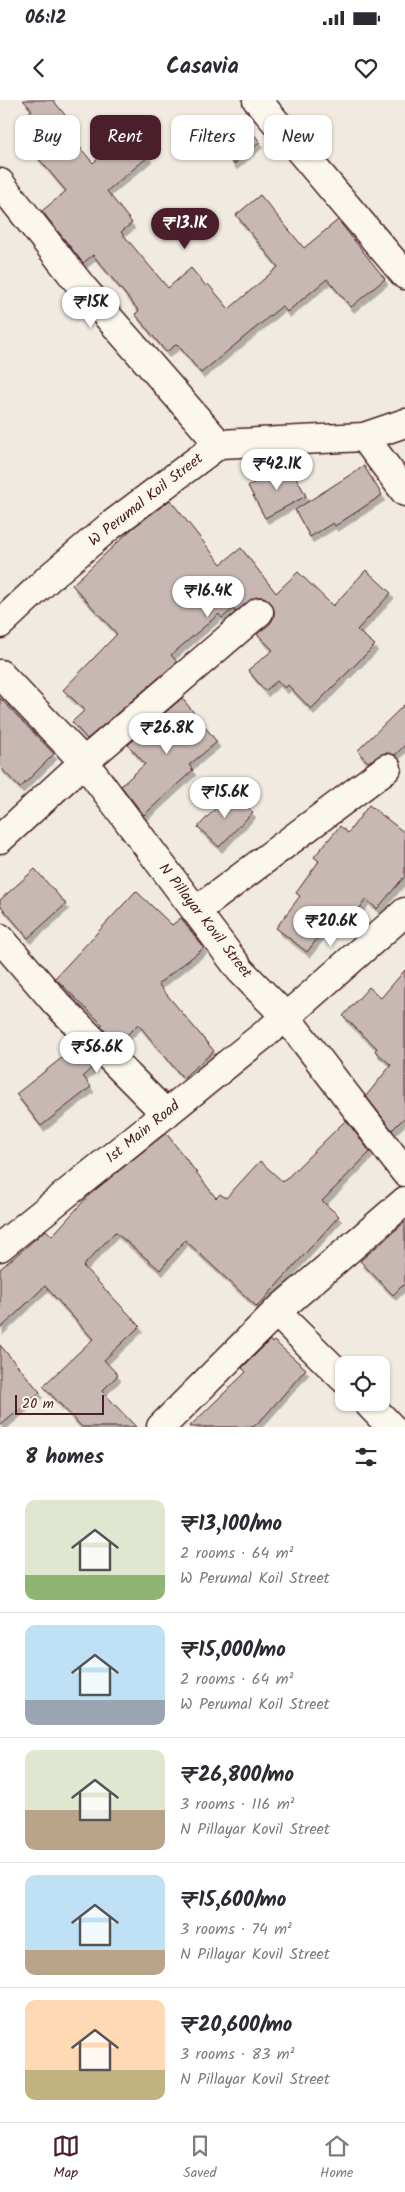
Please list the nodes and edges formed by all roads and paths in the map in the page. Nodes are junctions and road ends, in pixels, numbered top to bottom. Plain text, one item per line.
1 (257, 100) edge
2 (0, 183) edge
3 (405, 275) edge
4 (405, 423) edge
5 (364, 437) junction
6 (218, 444) junction
7 (405, 492) edge
8 (259, 612) dead end
9 (0, 624) edge
10 (0, 674) edge
11 (84, 762) junction
12 (387, 768) dead end
13 (0, 839) edge
14 (196, 911) junction
15 (405, 912) edge
16 (0, 938) edge
17 (286, 1017) junction
18 (166, 1114) junction
19 (405, 1172) edge
20 (405, 1201) edge
21 (0, 1247) edge
22 (276, 1312) junction
23 (335, 1370) edge
24 (376, 1411) edge
25 (162, 1427) edge
26 (392, 1427) edge

1 - 3 street
2 - 6 street
4 - 5 street, W Perumal Koil Street
5 - 6 street, W Perumal Koil Street
5 - 7 street
6 - 9 street, W Perumal Koil Street
8 - 11 street
10 - 11 street, N Pillayar Kovil Street
11 - 13 street
11 - 14 street, N Pillayar Kovil Street
12 - 14 street
14 - 17 street, N Pillayar Kovil Street
15 - 17 street, 1st Main Road
16 - 18 street
17 - 18 street, 1st Main Road
17 - 19 street, N Pillayar Kovil Street
18 - 21 street, 1st Main Road
20 - 22 street
22 - 23 street
22 - 25 street
24 - 26 street

